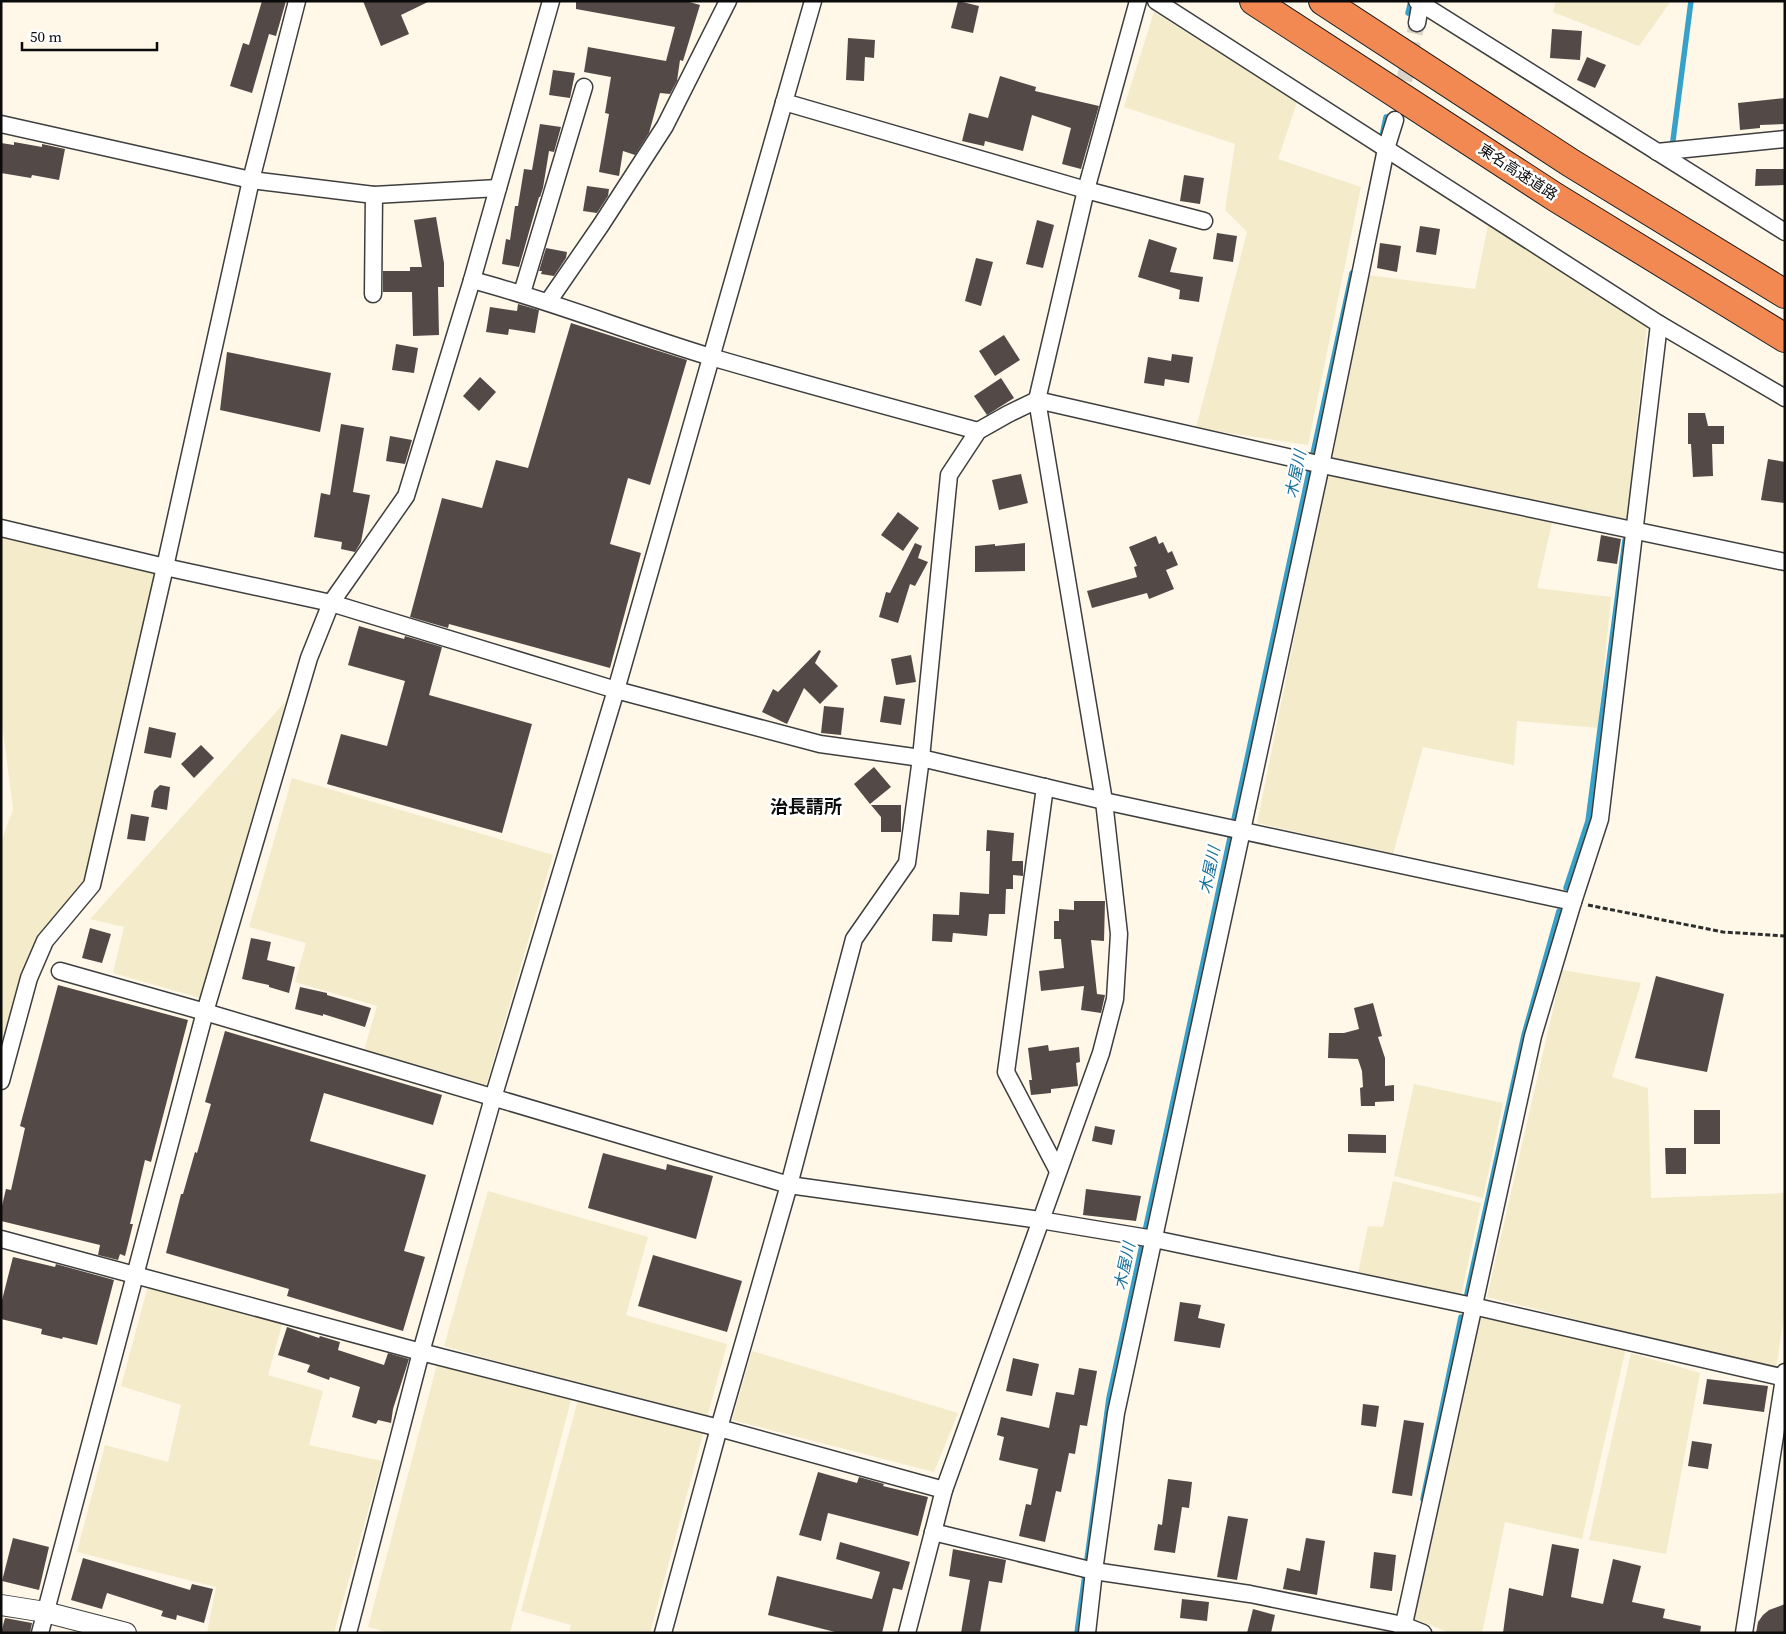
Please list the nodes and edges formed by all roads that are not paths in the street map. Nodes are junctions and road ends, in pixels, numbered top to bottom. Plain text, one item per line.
1 (298, 1) edge
2 (551, 1) edge
3 (728, 1) edge
4 (814, 1) edge
5 (1138, 1) edge
6 (1156, 1) edge
7 (1254, 1) edge
8 (1323, 1) edge
9 (1419, 2) edge
10 (1417, 23) tunnel mouth
11 (584, 87) dead end
12 (784, 102) junction
13 (1396, 120) tunnel mouth
14 (1, 124) edge
15 (1785, 139) edge
16 (1386, 149) junction
17 (1658, 152) junction
18 (251, 180) junction
19 (498, 188) junction
20 (1086, 190) junction
21 (374, 195) junction
22 (1204, 222) dead end
23 (1785, 232) edge
24 (472, 280) junction
25 (522, 293) junction
26 (373, 294) dead end
27 (1785, 294) edge
28 (548, 302) junction
29 (1659, 324) junction
30 (1785, 338) edge
31 (710, 356) junction
32 (1785, 398) edge
33 (1037, 400) junction
34 (978, 432) junction
35 (1316, 464) junction
36 (1, 528) edge
37 (1634, 530) junction
38 (1785, 562) edge
39 (165, 567) junction
40 (331, 603) junction
41 (616, 690) junction
42 (922, 758) junction
43 (1045, 787) junction
44 (1104, 801) junction
45 (1236, 830) junction
46 (1573, 902) junction
47 (60, 971) dead end
48 (205, 1012) junction
49 (1, 1081) edge
50 (493, 1098) junction
51 (1058, 1170) junction
52 (789, 1185) junction
53 (1040, 1220) junction
54 (1147, 1238) junction
55 (1, 1240) edge
56 (135, 1274) junction
57 (1473, 1306) junction
58 (422, 1352) junction
59 (1784, 1376) edge
60 (719, 1428) junction
61 (944, 1490) junction
62 (933, 1532) junction
63 (1088, 1570) junction
64 (1, 1605) edge
65 (46, 1612) junction
66 (1402, 1629) edge
67 (40, 1633) edge
68 (126, 1633) edge
69 (348, 1633) edge
70 (663, 1633) edge
71 (907, 1633) edge
72 (1087, 1633) edge
73 (1423, 1633) edge
74 (1744, 1633) edge

1 - 18 street
2 - 19 street
3 - 28 street
4 - 12 street
5 - 20 street
6 - 16 street
7 - 30 highway, 東名高速道路
8 - 27 highway
9 - 10 street
9 - 17 street
11 - 25 street
12 - 20 street
12 - 31 street
13 - 16 street
14 - 18 street
15 - 17 street
16 - 29 street
16 - 35 street
17 - 23 street
18 - 21 street
18 - 39 street
19 - 21 street
19 - 24 street
20 - 22 street
20 - 33 street
21 - 26 street
24 - 25 street
24 - 40 street
25 - 28 street
28 - 31 street
29 - 32 street
29 - 37 street
31 - 34 street
31 - 41 street
33 - 34 street
33 - 35 street
33 - 44 street
34 - 42 street
35 - 37 street
35 - 45 street
36 - 39 street
37 - 38 street
37 - 46 street
39 - 40 street
39 - 49 street
40 - 41 street
40 - 48 street
41 - 42 street
41 - 50 street
42 - 43 street
42 - 52 street
43 - 44 street
43 - 51 street
44 - 45 street
44 - 51 street
45 - 46 street
45 - 54 street
46 - 57 street
47 - 48 street
48 - 50 street
48 - 56 street
50 - 52 street
50 - 58 street
51 - 53 street
52 - 53 street
52 - 60 street
53 - 54 street
53 - 61 street
54 - 57 street
54 - 63 street
55 - 56 street
56 - 58 street
56 - 65 street
57 - 59 street
57 - 66 street
58 - 60 street
58 - 69 street
59 - 74 street
60 - 61 street
60 - 70 street
61 - 62 street
62 - 63 street
62 - 71 street
63 - 66 street
63 - 72 street
64 - 65 street
65 - 67 street
65 - 68 street
66 - 73 street

